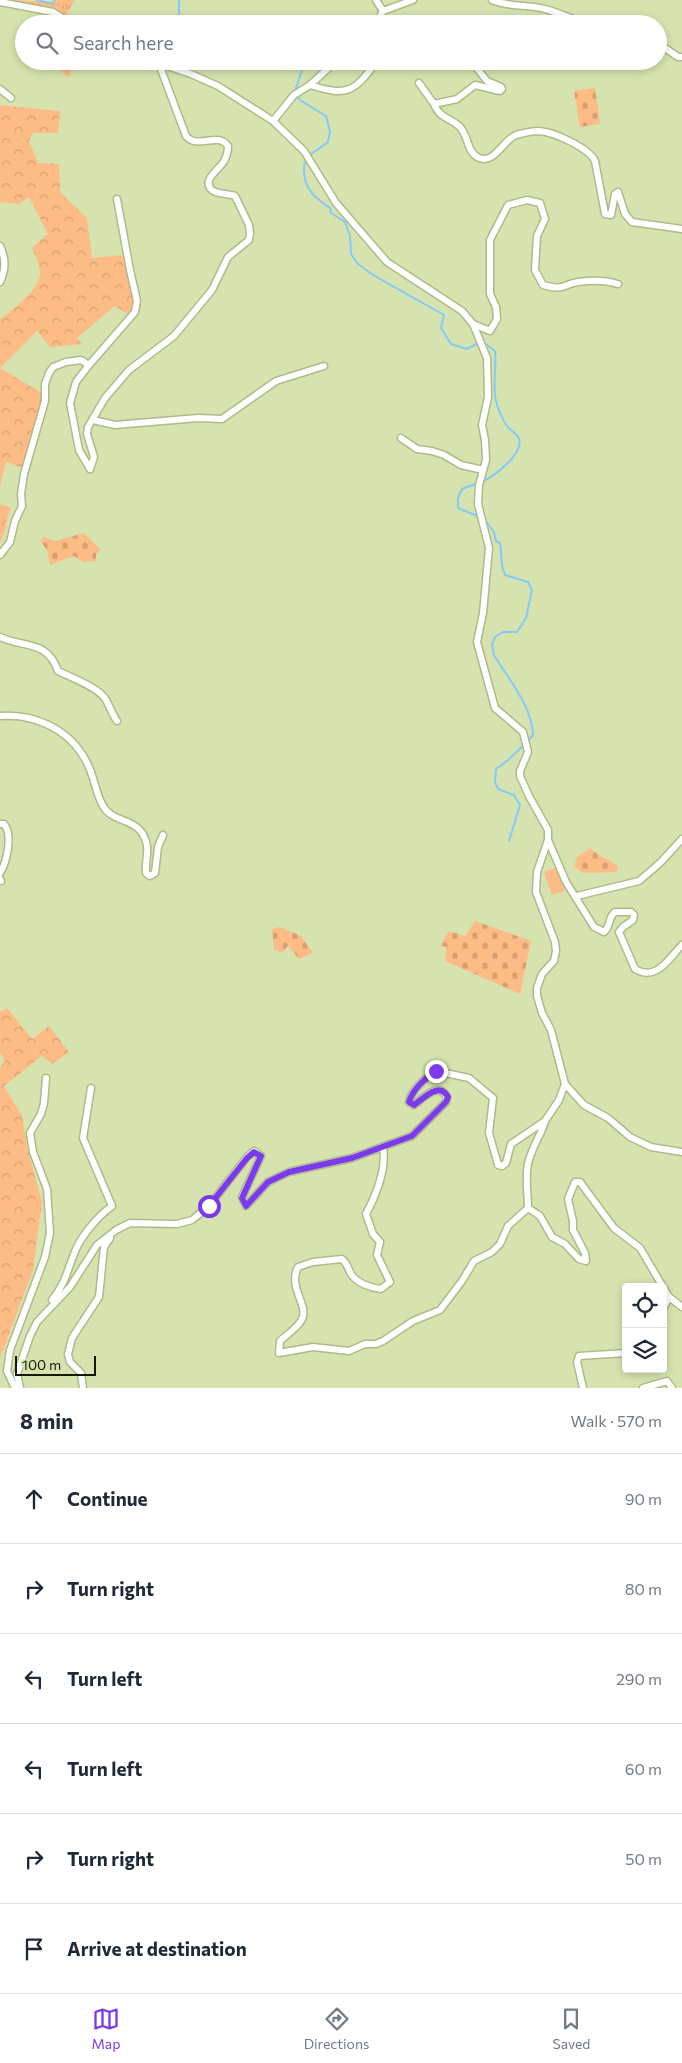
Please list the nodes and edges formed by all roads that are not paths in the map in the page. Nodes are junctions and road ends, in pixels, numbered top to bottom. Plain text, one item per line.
1 (376, 0) edge
2 (413, 0) edge
3 (492, 0) edge
4 (0, 2) edge
5 (383, 11) junction
6 (58, 15) edge
7 (381, 15) edge
8 (562, 15) edge
9 (667, 49) edge
10 (682, 57) edge
11 (161, 70) edge
12 (178, 70) edge
13 (326, 70) edge
14 (371, 70) edge
15 (477, 70) edge
16 (420, 83) dead end
17 (310, 85) junction
18 (0, 88) edge
19 (11, 98) dead end
20 (434, 104) junction
21 (273, 121) junction
22 (117, 199) dead end
23 (682, 229) edge
24 (0, 246) edge
25 (0, 282) edge
26 (618, 284) dead end
27 (473, 324) junction
28 (89, 364) junction
29 (324, 366) dead end
30 (93, 420) junction
31 (401, 438) dead end
32 (483, 470) junction
33 (0, 555) edge
34 (0, 637) edge
35 (0, 716) edge
36 (117, 721) dead end
37 (0, 824) edge
38 (163, 835) dead end
39 (682, 839) edge
40 (548, 840) junction
41 (0, 873) edge
42 (577, 896) junction
43 (682, 945) edge
44 (46, 1078) dead end
45 (565, 1084) junction
46 (91, 1088) dead end
47 (545, 1121) junction
48 (383, 1148) junction
49 (682, 1152) edge
50 (528, 1208) junction
51 (116, 1230) junction
52 (661, 1283) edge
53 (667, 1294) edge
54 (669, 1297) junction
55 (667, 1301) edge
56 (682, 1307) edge
57 (37, 1322) junction
58 (622, 1353) edge
59 (15, 1388) edge
60 (20, 1388) edge
61 (83, 1388) edge
62 (583, 1388) edge
63 (643, 1388) edge
64 (672, 1388) edge

1 - 5 street
2 - 5 street
3 - 8 street
4 - 6 street
5 - 7 street
9 - 10 street
11 - 30 street
12 - 21 street
13 - 17 street
14 - 17 street
15 - 20 street
16 - 20 street
17 - 21 street
18 - 19 street
20 - 23 street
21 - 27 street
22 - 28 street
24 - 25 street
26 - 27 street
27 - 32 street
28 - 30 street
28 - 33 street
29 - 30 street
31 - 32 street
32 - 40 street
34 - 36 street
35 - 38 street
37 - 41 street
39 - 42 street
40 - 42 street
40 - 45 street
42 - 43 street
44 - 59 street
45 - 47 street
45 - 49 street
46 - 57 street
47 - 48 street
47 - 50 street
48 - 50 street
48 - 51 street
50 - 52 street
51 - 57 street
51 - 61 street
53 - 54 street
54 - 55 street
54 - 56 street
57 - 60 street
58 - 62 street
63 - 64 street

